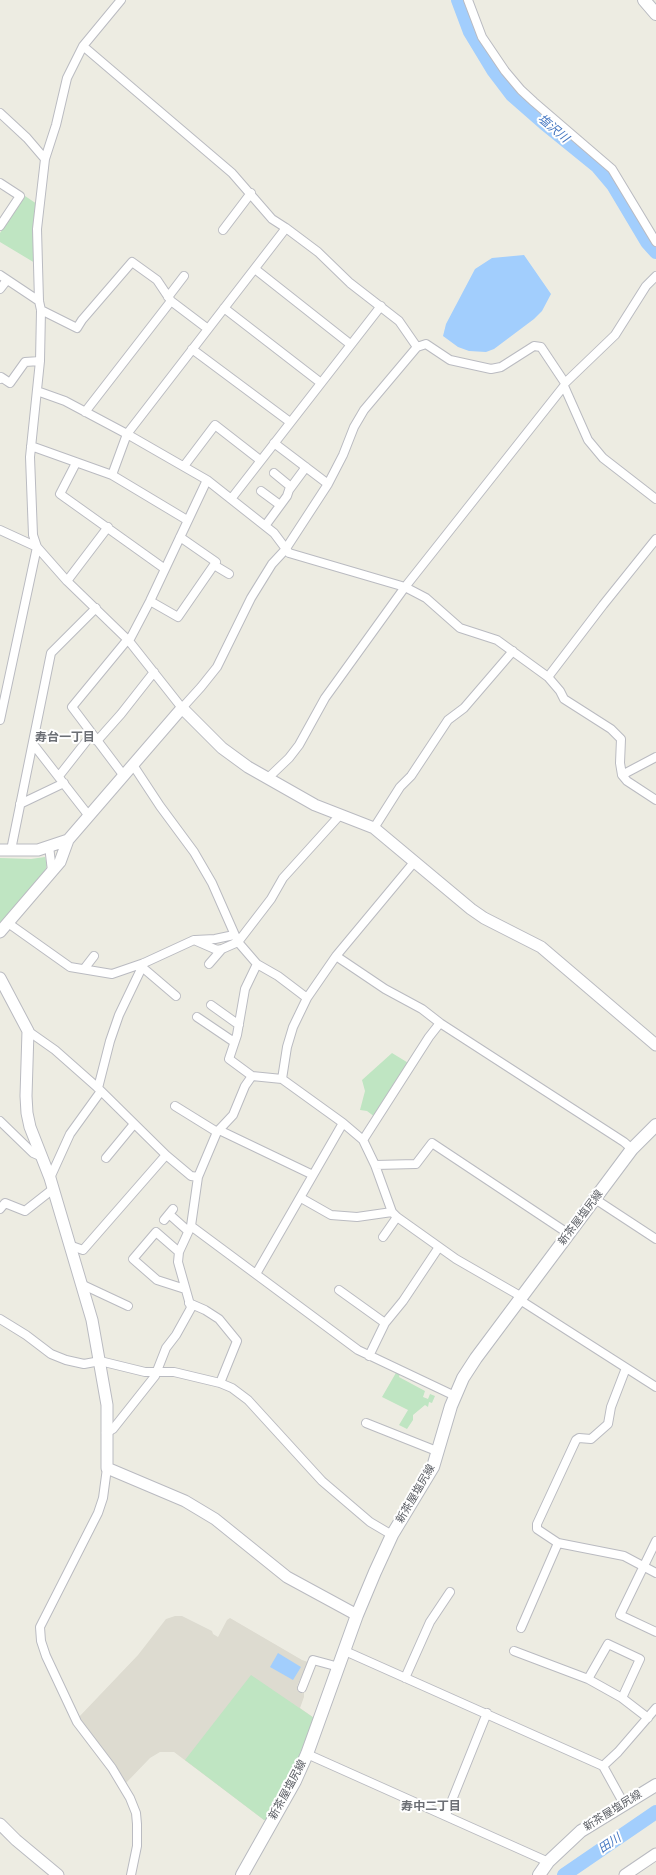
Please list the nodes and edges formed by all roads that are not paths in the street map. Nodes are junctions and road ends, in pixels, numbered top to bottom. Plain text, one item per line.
1 (121, 0) edge
2 (468, 0) edge
3 (644, 0) edge
4 (656, 14) edge
5 (83, 46) junction
6 (1, 114) edge
7 (45, 159) junction
8 (0, 183) edge
9 (251, 193) junction
10 (0, 226) edge
11 (286, 228) junction
12 (223, 230) dead end
13 (656, 242) edge
14 (254, 268) junction
15 (0, 275) edge
16 (184, 276) dead end
17 (656, 276) edge
18 (7, 280) junction
19 (0, 289) edge
20 (169, 299) junction
21 (39, 301) junction
22 (381, 306) junction
23 (224, 308) junction
24 (41, 310) junction
25 (208, 329) junction
26 (350, 344) junction
27 (417, 347) junction
28 (192, 349) junction
29 (40, 361) junction
30 (0, 379) edge
31 (320, 382) junction
32 (37, 391) junction
33 (86, 412) junction
34 (290, 422) junction
35 (127, 434) junction
36 (274, 443) junction
37 (31, 446) junction
38 (260, 460) junction
39 (76, 463) junction
40 (184, 466) junction
41 (306, 467) junction
42 (274, 473) dead end
43 (112, 475) junction
44 (207, 480) junction
45 (328, 484) junction
46 (291, 487) junction
47 (261, 491) dead end
48 (231, 499) junction
49 (656, 499) edge
50 (280, 505) junction
51 (187, 520) junction
52 (264, 526) junction
53 (108, 527) junction
54 (0, 530) edge
55 (180, 537) junction
56 (656, 539) edge
57 (37, 547) junction
58 (285, 550) junction
59 (214, 565) junction
60 (165, 570) junction
61 (229, 574) dead end
62 (67, 581) junction
63 (405, 587) junction
64 (150, 601) junction
65 (96, 608) junction
66 (129, 640) junction
67 (513, 651) junction
68 (154, 672) junction
69 (548, 677) junction
70 (2, 694) edge
71 (182, 708) junction
72 (0, 720) edge
73 (95, 738) junction
74 (33, 744) junction
75 (656, 757) edge
76 (133, 765) junction
77 (622, 775) junction
78 (124, 776) junction
79 (268, 778) junction
80 (61, 780) junction
81 (656, 800) edge
82 (20, 804) junction
83 (340, 815) junction
84 (89, 816) junction
85 (374, 828) junction
86 (68, 840) junction
87 (49, 846) junction
88 (5, 850) edge
89 (415, 861) junction
90 (52, 871) junction
91 (8, 923) junction
92 (0, 932) edge
93 (236, 938) junction
94 (194, 940) junction
95 (222, 949) junction
96 (94, 956) dead end
97 (336, 956) junction
98 (209, 964) dead end
99 (257, 964) junction
100 (143, 965) junction
101 (84, 969) junction
102 (0, 978) edge
103 (176, 996) dead end
104 (307, 998) junction
105 (211, 1005) dead end
106 (197, 1017) dead end
107 (440, 1023) junction
108 (239, 1025) junction
109 (28, 1031) junction
110 (234, 1042) junction
111 (656, 1045) edge
112 (252, 1076) junction
113 (282, 1079) junction
114 (99, 1090) junction
115 (178, 1111) dead end
116 (0, 1120) edge
117 (343, 1123) junction
118 (134, 1124) junction
119 (656, 1125) edge
120 (218, 1131) junction
121 (363, 1140) junction
122 (632, 1150) junction
123 (166, 1155) junction
124 (40, 1156) junction
125 (106, 1158) dead end
126 (375, 1165) junction
127 (313, 1175) junction
128 (198, 1177) junction
129 (51, 1183) junction
130 (301, 1198) junction
131 (595, 1199) junction
132 (2, 1203) edge
133 (169, 1214) dead end
134 (394, 1214) junction
135 (190, 1229) junction
136 (569, 1234) junction
137 (383, 1237) dead end
138 (656, 1239) edge
139 (69, 1245) junction
140 (439, 1247) junction
141 (179, 1252) junction
142 (256, 1274) junction
143 (81, 1284) junction
144 (185, 1289) junction
145 (339, 1290) dead end
146 (521, 1298) junction
147 (189, 1303) junction
148 (123, 1306) dead end
149 (0, 1319) edge
150 (384, 1323) junction
151 (369, 1356) junction
152 (100, 1361) junction
153 (626, 1368) junction
154 (158, 1371) junction
155 (220, 1383) junction
156 (656, 1387) edge
157 (455, 1396) junction
158 (366, 1424) dead end
159 (106, 1434) junction
160 (439, 1452) junction
161 (107, 1468) junction
162 (392, 1535) junction
163 (656, 1541) edge
164 (558, 1543) junction
165 (643, 1567) junction
166 (656, 1573) edge
167 (450, 1592) dead end
168 (357, 1615) junction
169 (521, 1628) dead end
170 (656, 1632) edge
171 (345, 1651) junction
172 (514, 1651) dead end
173 (339, 1667) junction
174 (405, 1678) junction
175 (588, 1679) junction
176 (302, 1688) dead end
177 (622, 1698) junction
178 (656, 1708) edge
179 (488, 1713) junction
180 (648, 1718) junction
181 (308, 1754) junction
182 (603, 1766) junction
183 (656, 1785) edge
184 (624, 1804) junction
185 (446, 1814) junction
186 (0, 1824) edge
187 (656, 1854) edge
188 (544, 1860) dead end
189 (58, 1875) edge
190 (131, 1875) edge
191 (243, 1875) edge
192 (539, 1875) edge
193 (625, 1875) edge

1 - 5 street
2 - 13 street
3 - 4 main road
5 - 7 street
5 - 9 street
6 - 7 street
7 - 21 street
8 - 10 street
9 - 11 street
9 - 12 street
11 - 14 street
11 - 22 street
14 - 23 street
14 - 26 street
15 - 18 street
16 - 20 street
17 - 27 street
18 - 19 street
18 - 21 street
20 - 24 street
20 - 25 street
20 - 33 street
21 - 24 street
22 - 26 street
22 - 27 street
23 - 25 street
23 - 31 street
24 - 29 street
25 - 28 street
26 - 31 street
27 - 45 street
28 - 34 street
28 - 35 street
29 - 30 street
29 - 32 street
31 - 34 street
32 - 33 street
32 - 37 street
33 - 35 street
34 - 36 street
35 - 40 street
35 - 43 street
36 - 38 street
36 - 41 street
37 - 39 street
37 - 57 street
38 - 40 street
38 - 48 street
39 - 43 street
39 - 53 street
40 - 44 street
41 - 45 street
41 - 46 street
42 - 46 street
43 - 51 street
44 - 48 street
44 - 51 street
45 - 58 street
46 - 50 street
47 - 50 street
48 - 52 street
49 - 63 street
50 - 52 street
51 - 55 street
52 - 58 street
53 - 60 street
53 - 62 street
54 - 57 street
55 - 59 street
55 - 60 street
56 - 69 street
57 - 62 street
57 - 70 street
58 - 63 street
58 - 71 street
59 - 61 street
59 - 64 street
60 - 64 street
62 - 65 street
63 - 67 street
63 - 79 street
64 - 66 street
65 - 66 street
65 - 74 street
66 - 68 street
66 - 73 street
67 - 69 street
67 - 85 street
68 - 71 street
68 - 73 street
69 - 77 street
70 - 72 street
71 - 76 street
71 - 79 street
73 - 78 street
73 - 80 street
74 - 80 street
74 - 82 street
75 - 77 street
76 - 78 street
76 - 93 street
77 - 81 street
78 - 84 street
79 - 83 street
80 - 82 street
80 - 84 street
82 - 88 street
83 - 85 street
83 - 93 street
84 - 86 street
85 - 89 street
86 - 87 street
86 - 90 street
87 - 88 street
87 - 90 street
89 - 97 street
89 - 111 street
90 - 91 street
91 - 92 street
91 - 101 street
93 - 94 street
93 - 95 street
93 - 99 street
94 - 95 street
94 - 100 street
95 - 98 street
96 - 101 street
97 - 104 street
97 - 107 street
99 - 104 street
99 - 108 street
100 - 101 street
100 - 103 street
100 - 114 street
102 - 109 street
104 - 113 street
105 - 108 street
106 - 110 street
107 - 121 street
107 - 122 street
108 - 110 street
109 - 114 street
109 - 124 street
110 - 112 street
112 - 113 street
112 - 120 street
113 - 117 street
114 - 118 street
114 - 129 street
115 - 120 street
116 - 124 street
117 - 121 street
117 - 127 street
118 - 123 street
118 - 125 street
119 - 122 main road, 新茶屋塩尻線
120 - 127 street
120 - 128 street
121 - 126 street
122 - 131 main road, 新茶屋塩尻線
123 - 128 street
123 - 139 street
124 - 129 street
126 - 134 street
126 - 136 street
127 - 130 street
128 - 135 street
129 - 132 street
129 - 139 street
130 - 134 street
130 - 142 street
131 - 136 main road, 新茶屋塩尻線
131 - 138 street
133 - 135 street
134 - 137 street
134 - 140 street
135 - 141 street
135 - 142 street
136 - 146 main road, 新茶屋塩尻線
139 - 143 street
140 - 146 street
140 - 150 street
141 - 144 street
141 - 144 street
142 - 151 street
143 - 148 street
143 - 152 street
144 - 147 street
145 - 150 street
146 - 153 street
146 - 157 main road, 新茶屋塩尻線
147 - 154 street
147 - 155 street
149 - 152 street
150 - 151 street
151 - 157 street
152 - 154 street
152 - 159 street
153 - 156 street
153 - 164 street
154 - 155 street
154 - 159 street
155 - 162 street
157 - 160 main road, 新茶屋塩尻線
158 - 160 street
159 - 161 street
160 - 162 main road, 新茶屋塩尻線
161 - 168 street
161 - 190 street
162 - 168 main road, 新茶屋塩尻線
163 - 165 street
164 - 165 street
164 - 169 street
165 - 166 street
165 - 170 street
167 - 174 street
168 - 171 main road, 新茶屋塩尻線
171 - 173 main road, 新茶屋塩尻線
171 - 174 street
172 - 175 street
173 - 176 street
173 - 181 main road, 新茶屋塩尻線
174 - 179 street
175 - 177 street
175 - 177 street
177 - 180 street
178 - 180 street
179 - 182 street
179 - 185 street
180 - 182 street
181 - 185 street
181 - 191 main road, 新茶屋塩尻線
182 - 184 street
183 - 184 main road, 新茶屋塩尻線
184 - 192 main road, 新茶屋塩尻線
185 - 188 street
186 - 189 street
187 - 193 street

